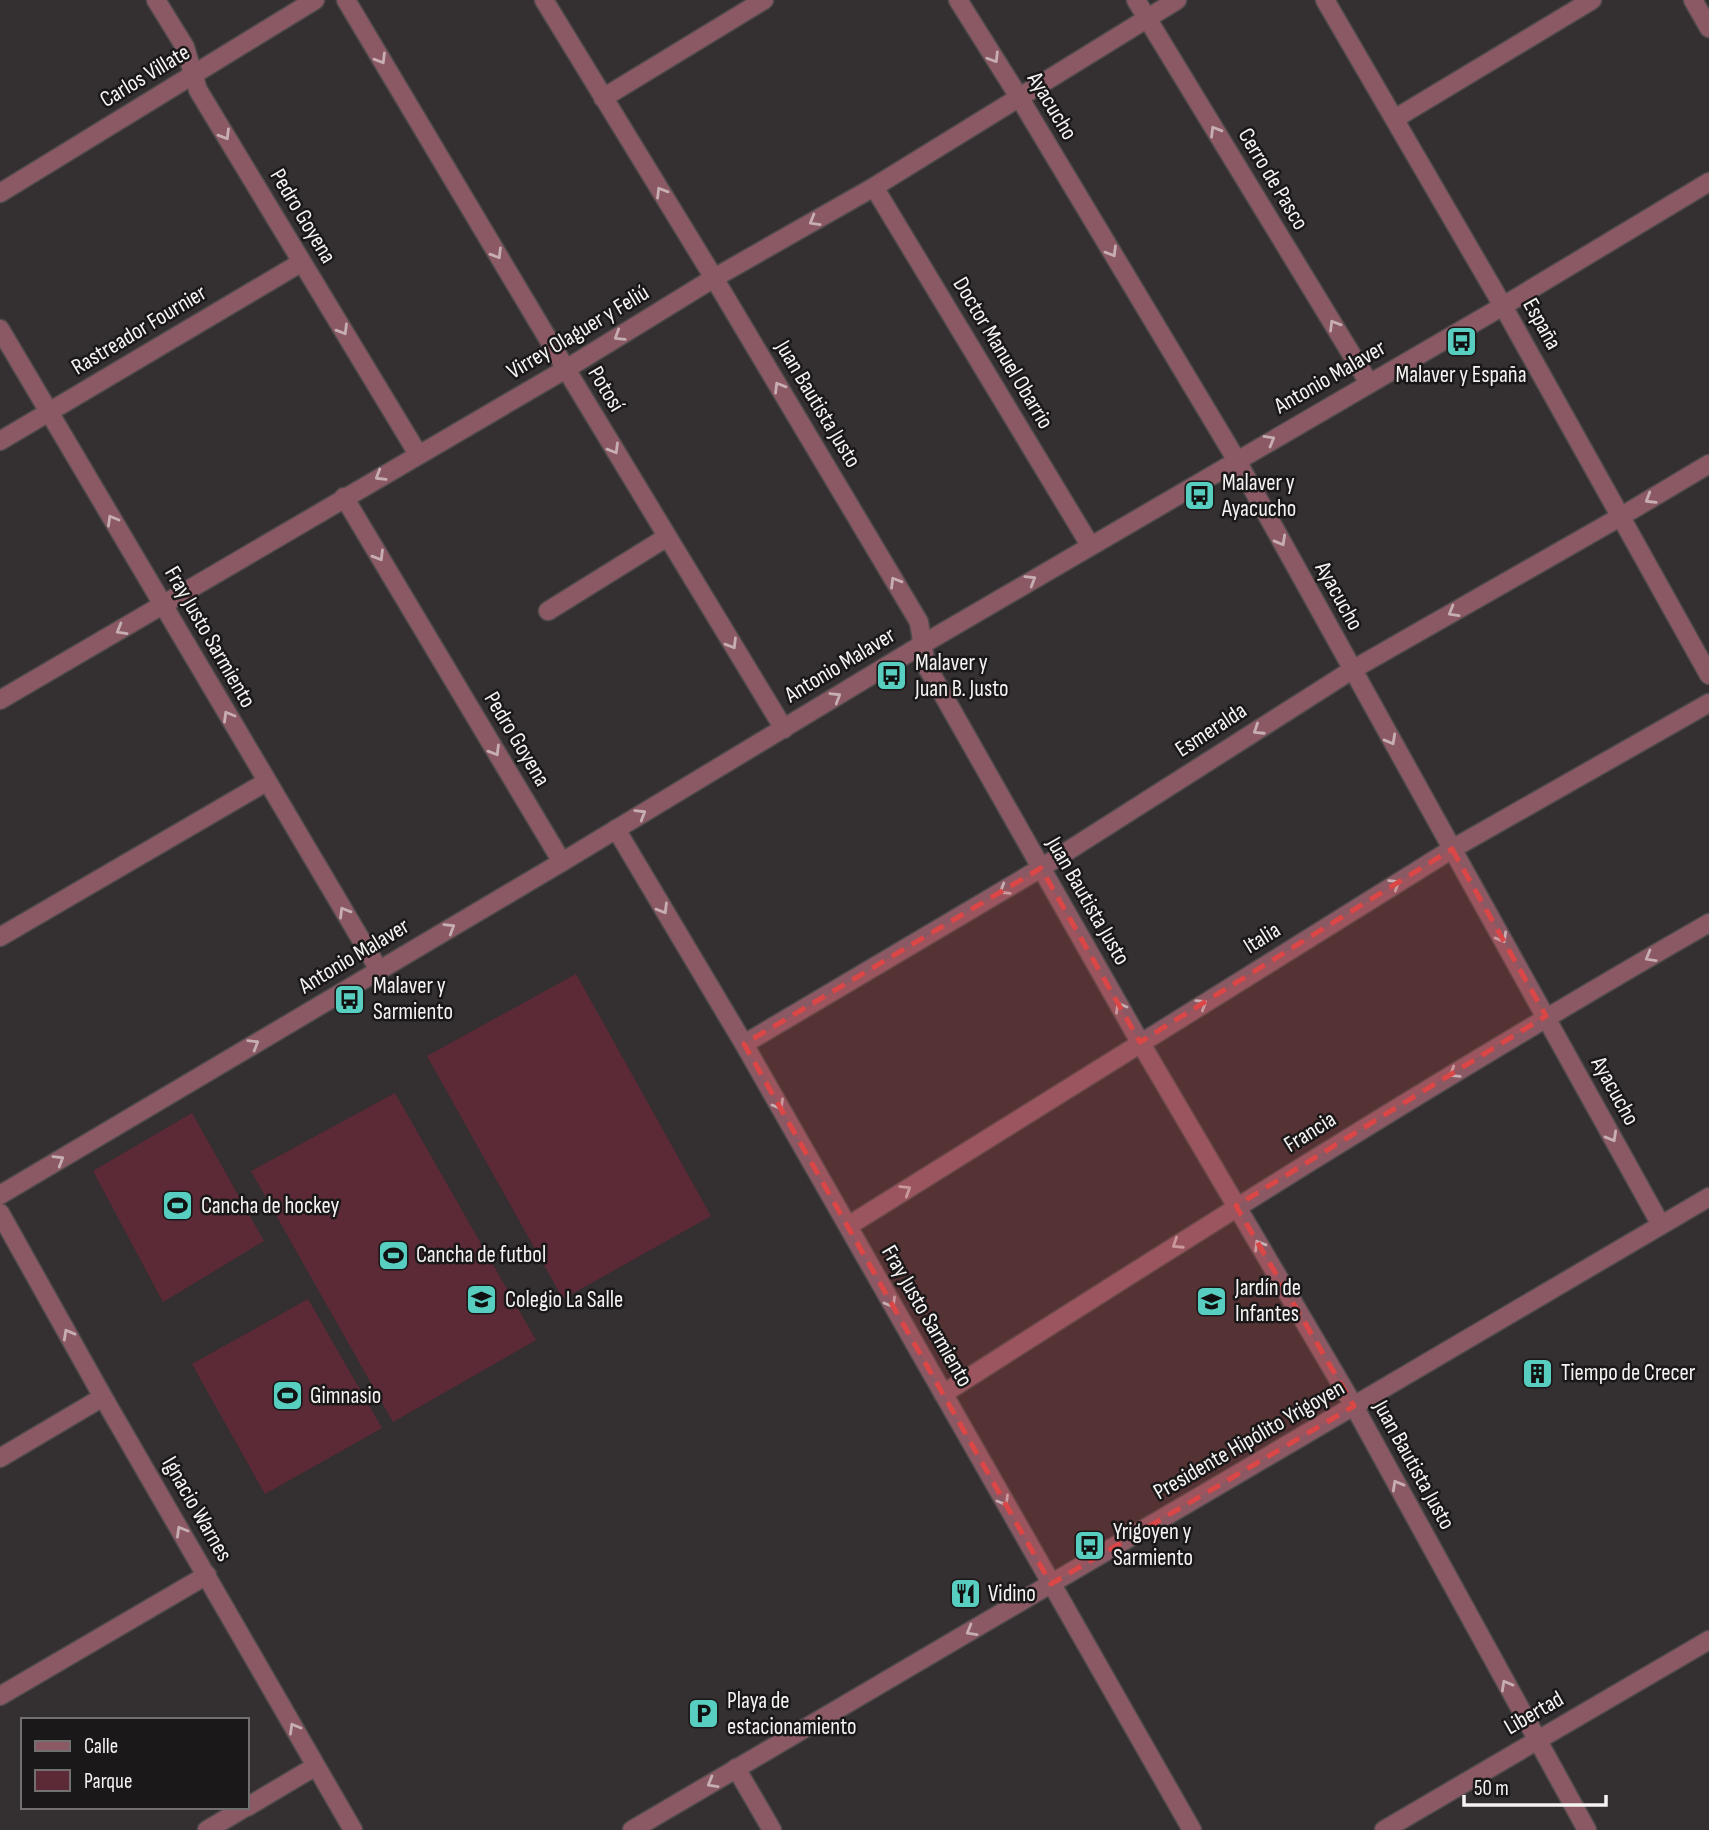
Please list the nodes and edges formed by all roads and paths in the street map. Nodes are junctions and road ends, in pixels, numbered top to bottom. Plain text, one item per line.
1 (156, 0) edge
2 (315, 0) edge
3 (346, 0) edge
4 (544, 0) edge
5 (764, 0) edge
6 (958, 0) edge
7 (1136, 0) edge
8 (1177, 0) edge
9 (1325, 0) edge
10 (1592, 0) edge
11 (1693, 0) edge
12 (1147, 19) junction
13 (1709, 28) edge
14 (194, 75) junction
15 (603, 97) junction
16 (1019, 97) junction
17 (1396, 118) junction
18 (1709, 182) edge
19 (873, 187) junction
20 (0, 193) edge
21 (302, 262) junction
22 (714, 278) junction
23 (1503, 306) junction
24 (0, 329) edge
25 (566, 369) junction
26 (1369, 383) junction
27 (49, 412) junction
28 (0, 441) edge
29 (418, 454) junction
30 (1236, 459) junction
31 (1709, 464) edge
32 (344, 497) junction
33 (1620, 517) junction
34 (667, 537) junction
35 (1090, 545) junction
36 (163, 606) junction
37 (548, 611) dead end
38 (923, 643) junction
39 (1352, 670) junction
40 (1709, 675) edge
41 (0, 700) edge
42 (1709, 703) edge
43 (784, 729) junction
44 (267, 782) junction
45 (616, 829) junction
46 (1452, 849) junction
47 (562, 862) junction
48 (1041, 868) junction
49 (1709, 923) edge
50 (0, 937) edge
51 (379, 970) junction
52 (1546, 1016) junction
53 (1140, 1042) junction
54 (744, 1044) junction
55 (0, 1195) edge
56 (1709, 1197) edge
57 (1236, 1206) junction
58 (0, 1213) edge
59 (1661, 1225) junction
60 (848, 1226) junction
61 (943, 1394) junction
62 (103, 1397) junction
63 (1354, 1406) junction
64 (0, 1458) edge
65 (207, 1575) junction
66 (1051, 1584) junction
67 (1709, 1640) edge
68 (0, 1696) edge
69 (1536, 1740) junction
70 (316, 1766) junction
71 (736, 1768) junction
72 (248, 1806) edge
73 (243, 1809) edge
74 (207, 1830) edge
75 (353, 1830) edge
76 (632, 1830) edge
77 (772, 1830) edge
78 (1192, 1830) edge
79 (1384, 1830) edge
80 (1587, 1830) edge

1 - 14 street, Pedro Goyena
2 - 14 street, Carlos Villate
3 -> 25 street, Potosí
4 - 15 street, Juan Bautista Justo
5 - 15 street
6 -> 16 street, Ayacucho
7 - 12 street, Cerro de Pasco
8 - 12 street, Virrey Olaguer y Feliú
9 - 17 street, España
10 - 17 street
11 - 13 street
12 - 16 street, Virrey Olaguer y Feliú
26 -> 12 street, Cerro de Pasco
14 - 20 street, Carlos Villate
14 -> 21 street, Pedro Goyena
22 -> 15 street, Juan Bautista Justo
16 - 19 street, Virrey Olaguer y Feliú
16 -> 30 street, Ayacucho
17 - 23 street, España
18 - 23 street, Antonio Malaver
19 -> 22 street, Virrey Olaguer y Feliú
19 - 35 street, Doctor Manuel Obarrio
21 - 27 street, Rastreador Fournier
21 -> 29 street, Pedro Goyena
22 -> 25 street, Virrey Olaguer y Feliú
38 -> 22 street, Juan Bautista Justo
23 - 26 street, Antonio Malaver
23 - 33 street, España
24 - 27 street, Fray Justo Sarmiento
25 - 29 street, Virrey Olaguer y Feliú
25 -> 34 street, Potosí
30 -> 26 street, Antonio Malaver
27 - 28 street, Rastreador Fournier
36 -> 27 street, Fray Justo Sarmiento
29 -> 32 street, Virrey Olaguer y Feliú
30 - 35 street, Antonio Malaver
30 -> 39 street, Ayacucho
31 -> 33 street, Esmeralda
32 - 36 street, Virrey Olaguer y Feliú
32 -> 47 street, Pedro Goyena
33 -> 39 street, Esmeralda
33 - 40 street, España
34 - 37 street
34 -> 43 street, Potosí
38 -> 35 street, Antonio Malaver
36 -> 41 street, Virrey Olaguer y Feliú
44 -> 36 street, Fray Justo Sarmiento
43 -> 38 street, Antonio Malaver
38 - 48 street, Juan Bautista Justo
39 -> 46 street, Ayacucho
39 -> 48 street, Esmeralda
42 - 46 street, Italia
45 -> 43 street, Antonio Malaver
44 - 50 street
51 -> 44 street, Fray Justo Sarmiento
45 - 47 street, Antonio Malaver
45 -> 54 street, Fray Justo Sarmiento
46 -> 52 street, Ayacucho
53 -> 46 street, Italia
51 -> 47 street, Antonio Malaver
53 -> 48 street, Juan Bautista Justo
48 -> 54 street, Esmeralda
49 -> 52 street, Francia
55 -> 51 street, Antonio Malaver
52 -> 57 street, Francia
52 -> 59 street, Ayacucho
53 - 57 street, Juan Bautista Justo
60 -> 53 street, Italia
54 -> 60 street, Fray Justo Sarmiento
56 - 59 street, Presidente Hipólito Yrigoyen
57 -> 61 street, Francia
63 -> 57 street, Juan Bautista Justo
62 -> 58 street, Ignacio Warnes
59 - 63 street, Presidente Hipólito Yrigoyen
60 -> 61 street, Fray Justo Sarmiento
61 -> 66 street, Fray Justo Sarmiento
62 - 64 street
65 -> 62 street, Ignacio Warnes
63 - 66 street, Presidente Hipólito Yrigoyen
69 -> 63 street, Juan Bautista Justo
65 - 68 street
70 -> 65 street, Ignacio Warnes
66 -> 71 street, Presidente Hipólito Yrigoyen
66 - 78 street, Fray Justo Sarmiento
67 - 69 street, Libertad
69 - 79 street, Libertad
69 - 80 street, Juan Bautista Justo
70 - 72 street
70 - 75 street, Ignacio Warnes
71 -> 76 street, Presidente Hipólito Yrigoyen
71 - 77 street
73 - 74 street

